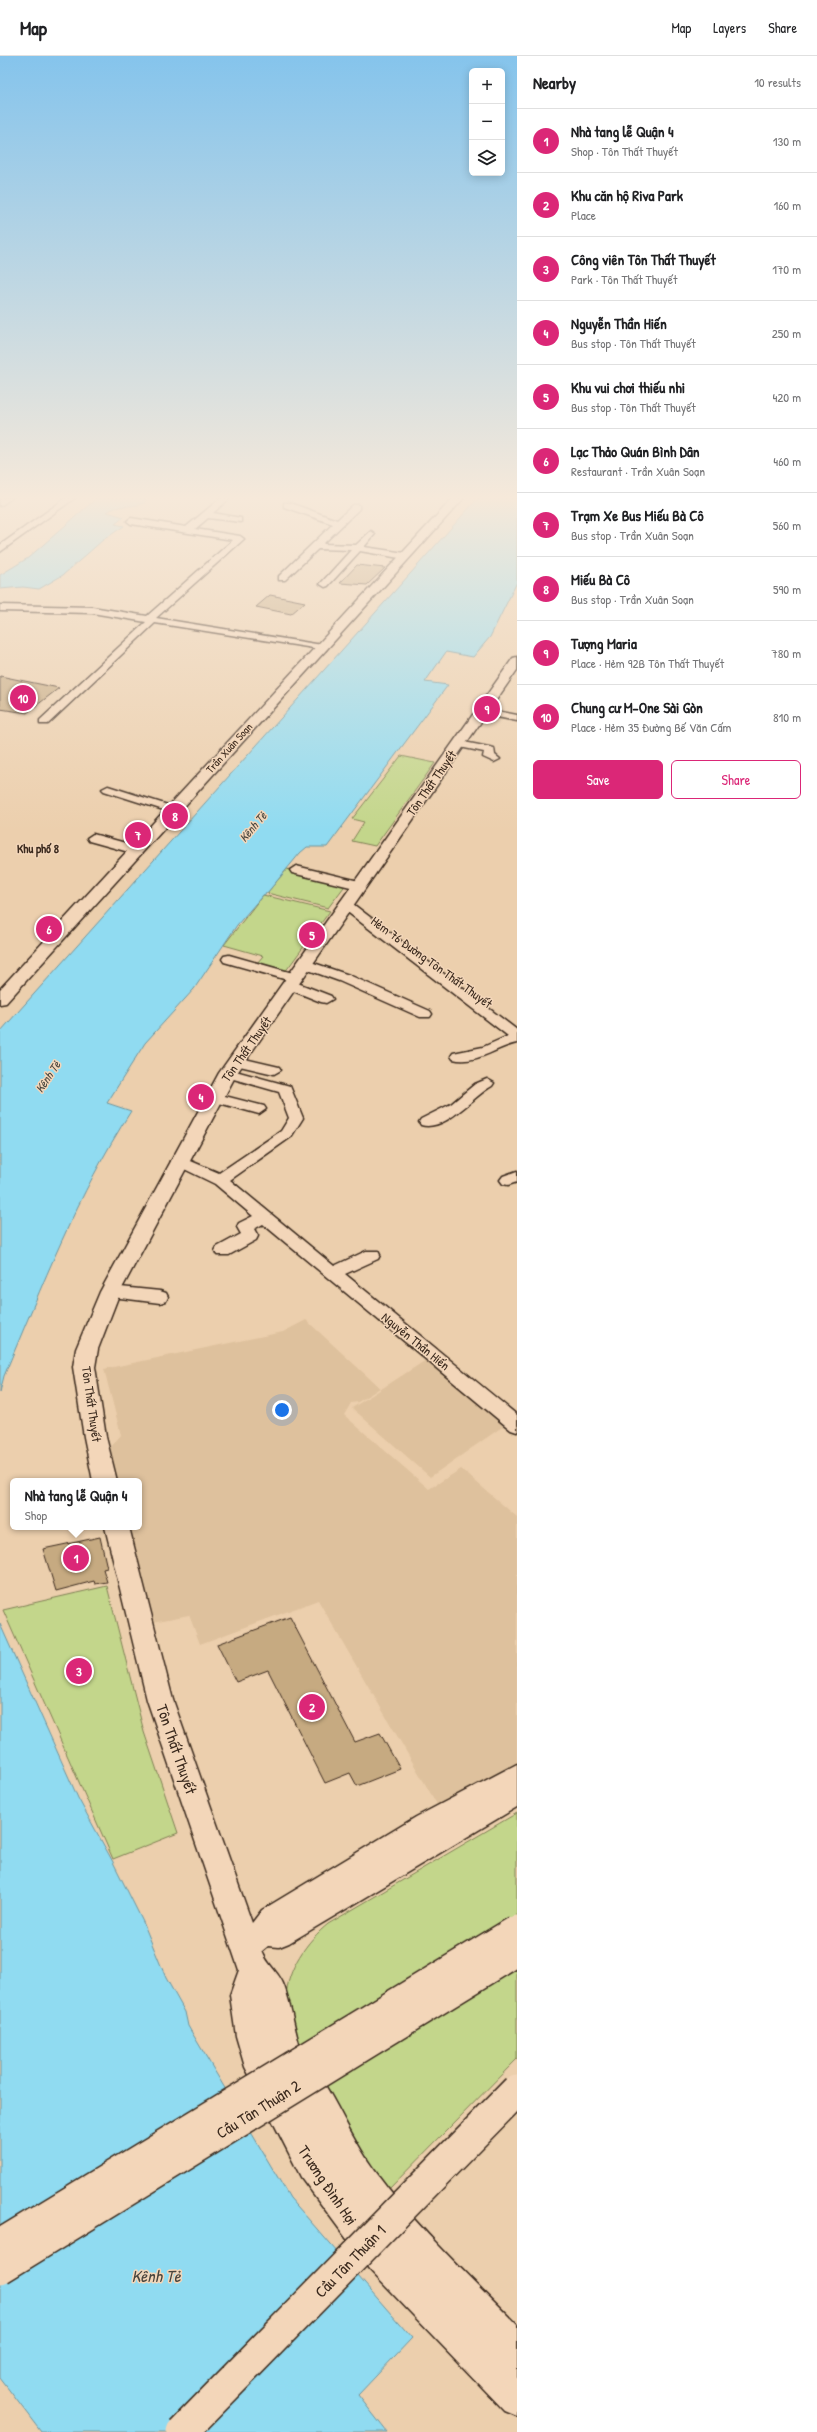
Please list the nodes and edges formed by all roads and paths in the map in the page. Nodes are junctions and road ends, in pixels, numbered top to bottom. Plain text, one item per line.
1 (72, 609) edge
2 (164, 609) edge
3 (357, 609) edge
4 (151, 620) junction
5 (322, 648) junction
6 (517, 660) edge
7 (481, 711) junction
8 (517, 718) edge
9 (44, 722) dead end
10 (458, 744) junction
11 (494, 759) dead end
12 (108, 789) dead end
13 (173, 810) junction
14 (93, 838) dead end
15 (136, 850) junction
16 (296, 870) dead end
17 (359, 885) junction
18 (346, 902) junction
19 (229, 959) dead end
20 (305, 964) junction
21 (293, 982) junction
22 (0, 999) edge
23 (326, 999) dead end
24 (425, 1014) dead end
25 (517, 1024) edge
26 (517, 1038) edge
27 (458, 1056) dead end
28 (232, 1067) junction
29 (274, 1070) dead end
30 (487, 1083) dead end
31 (213, 1097) junction
32 (259, 1109) dead end
33 (426, 1122) dead end
34 (179, 1161) junction
35 (220, 1180) junction
36 (264, 1217) junction
37 (224, 1251) dead end
38 (372, 1255) dead end
39 (333, 1273) junction
40 (110, 1292) junction
41 (160, 1297) dead end
42 (517, 1425) edge
43 (104, 1478) edge
44 (118, 1530) edge
45 (517, 1776) edge
46 (517, 1793) edge
47 (517, 1931) edge
48 (255, 1949) junction
49 (517, 1950) edge
50 (517, 2090) edge
51 (0, 2245) edge
52 (0, 2268) edge
53 (467, 2310) junction
54 (517, 2349) edge
55 (517, 2375) edge
56 (517, 2399) edge
57 (182, 2432) edge

1 - 4 street
2 - 4 street
3 - 5 main road, Trần Xuân Soạn
4 - 5 street
4 - 9 street
5 - 13 main road, Trần Xuân Soạn
6 - 7 main road, Tôn Thất Thuyết
7 - 8 street
7 - 10 main road, Tôn Thất Thuyết
10 - 11 street
10 - 17 main road, Tôn Thất Thuyết
12 - 13 street
13 - 15 main road, Trần Xuân Soạn
14 - 15 street
15 - 22 main road, Trần Xuân Soạn
16 - 17 street
17 - 18 main road, Tôn Thất Thuyết
18 - 20 main road, Tôn Thất Thuyết
18 - 25 street, Hẻm 76 Đường Tôn Thất Thuyết
18 - 26 street
19 - 21 street
20 - 21 main road, Tôn Thất Thuyết
20 - 24 street
21 - 23 street
21 - 28 main road, Tôn Thất Thuyết
26 - 27 street
28 - 29 street
28 - 31 main road, Tôn Thất Thuyết
28 - 35 street
30 - 33 street
31 - 32 street
31 - 34 main road, Tôn Thất Thuyết
34 - 35 street, Nguyễn Thần Hiến
34 - 40 main road, Tôn Thất Thuyết
35 - 36 street, Nguyễn Thần Hiến
36 - 37 street
36 - 39 street, Nguyễn Thần Hiến
38 - 39 street
39 - 42 street, Nguyễn Thần Hiến
40 - 41 street
40 - 43 main road, Tôn Thất Thuyết
44 - 48 main road, Tôn Thất Thuyết
45 - 48 main road
46 - 48 main road
47 - 51 main road, Cầu Tân Thuận 2, bridge
48 - 53 main road, Trương Đình Hợi
48 - 56 main road, Trương Đình Hợi
49 - 52 main road, Cầu Tân Thuận 2, bridge
50 - 57 main road, Cầu Tân Thuận 1, bridge
53 - 54 main road, Trương Đình Hợi
53 - 55 main road, Trương Đình Hợi

